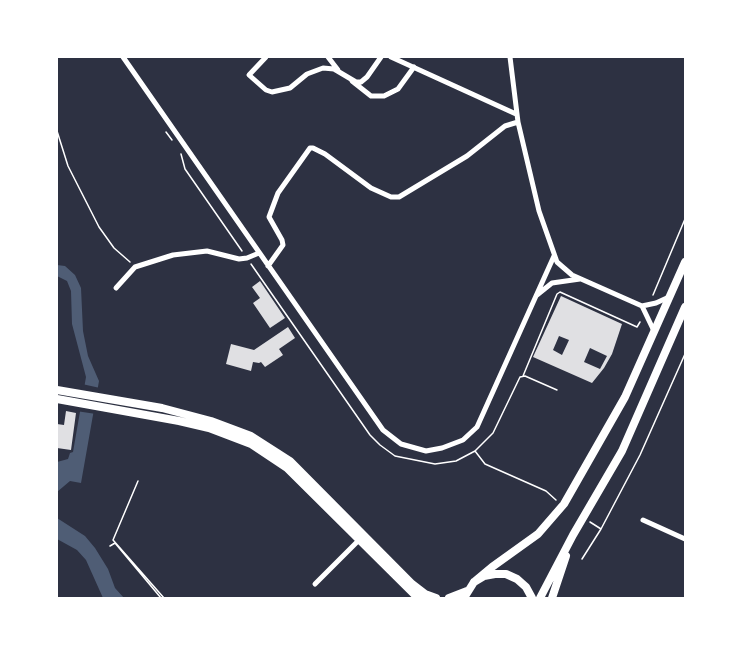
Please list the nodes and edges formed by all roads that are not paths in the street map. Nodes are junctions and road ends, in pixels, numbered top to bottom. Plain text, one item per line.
1 (123, 57) edge
2 (266, 57) edge
3 (328, 57) edge
4 (381, 57) edge
5 (391, 57) edge
6 (510, 57) edge
7 (414, 67) junction
8 (339, 71) junction
9 (349, 78) junction
10 (516, 114) junction
11 (518, 122) junction
12 (259, 253) junction
13 (554, 256) junction
14 (685, 261) edge
15 (268, 266) junction
16 (560, 272) junction
17 (581, 279) junction
18 (552, 283) junction
19 (116, 288) dead end
20 (536, 296) junction
21 (670, 296) junction
22 (645, 305) junction
23 (685, 307) edge
24 (681, 326) edge
25 (655, 333) junction
26 (57, 390) edge
27 (57, 399) edge
28 (114, 404) junction
29 (643, 520) dead end
30 (685, 539) edge
31 (359, 540) junction
32 (569, 542) junction
33 (474, 582) junction
34 (315, 584) dead end
35 (465, 595) edge
36 (418, 598) edge
37 (436, 598) edge
38 (448, 598) edge
39 (532, 598) edge
40 (540, 598) edge
41 (552, 598) edge

1 - 12 street
2 - 8 street
3 - 8 street
4 - 9 street
5 - 7 street
6 - 10 street
7 - 9 street
7 - 10 street
8 - 9 street
10 - 11 street
11 - 13 street
11 - 15 street
12 - 15 street
12 - 19 street
13 - 16 street
13 - 20 street
14 - 21 main road
15 - 20 street
16 - 17 street
16 - 18 street
17 - 18 street
17 - 22 street
18 - 20 street
21 - 22 street
21 - 25 main road
22 - 25 street
23 - 24 main road
24 - 32 main road
25 - 33 main road
26 - 28 main road
27 - 28 main road
28 - 31 main road
28 - 37 main road
29 - 30 street
31 - 34 street
31 - 36 main road
32 - 40 main road
32 - 41 main road
33 - 35 main road
33 - 39 main road
35 - 38 main road

